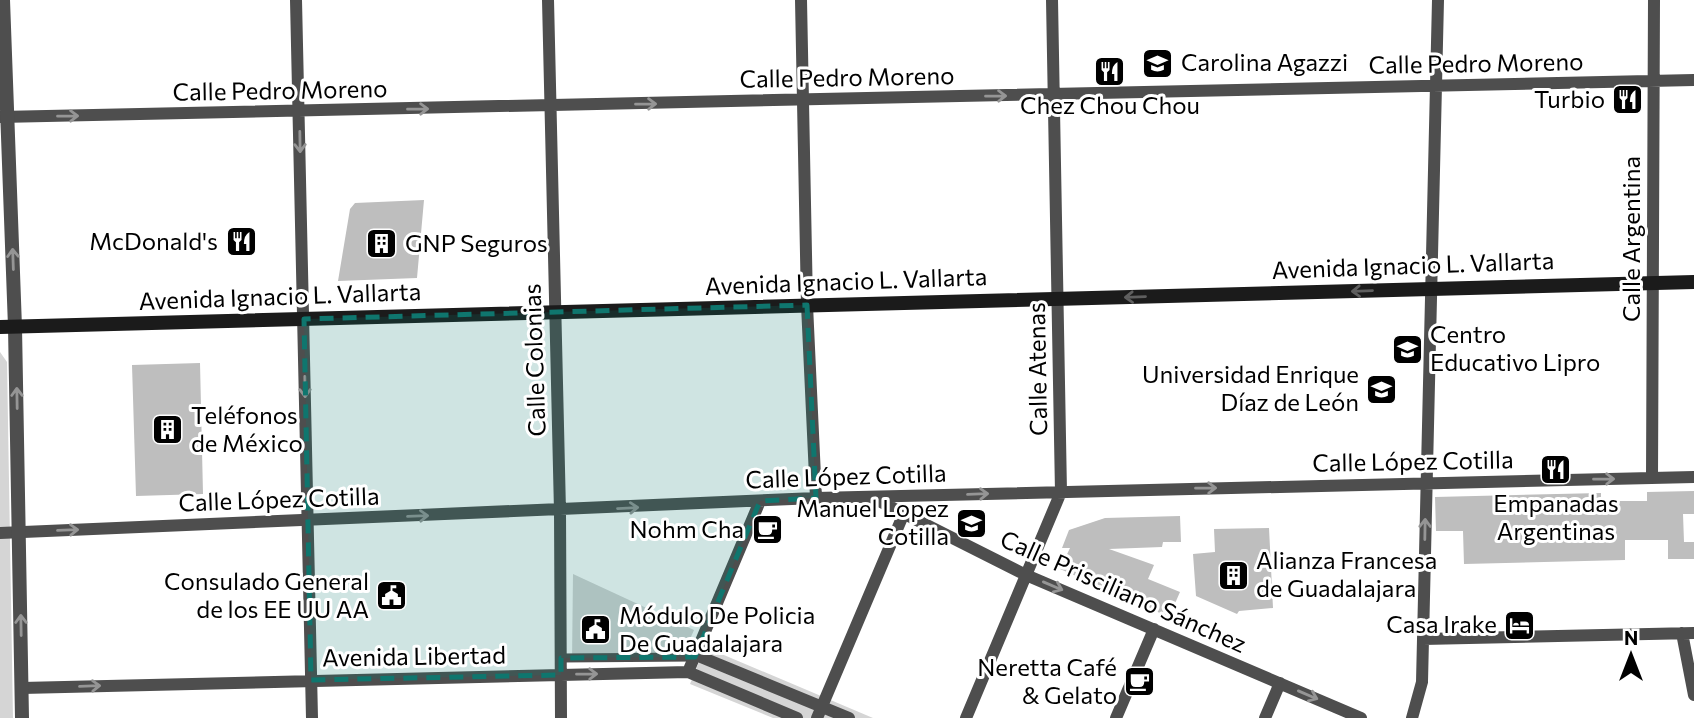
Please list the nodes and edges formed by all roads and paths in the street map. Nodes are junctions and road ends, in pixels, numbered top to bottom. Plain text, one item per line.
1 (3, 0) edge
2 (296, 0) edge
3 (548, 0) edge
4 (800, 0) edge
5 (1052, 0) edge
6 (1438, 0) edge
7 (1654, 0) edge
8 (1694, 80) edge
9 (1653, 81) junction
10 (1435, 86) junction
11 (1054, 95) junction
12 (803, 100) junction
13 (550, 106) junction
14 (299, 111) junction
15 (4, 117) edge
16 (1694, 282) edge
17 (1653, 283) junction
18 (1431, 289) junction
19 (1058, 299) junction
20 (807, 305) junction
21 (555, 312) junction
22 (304, 319) junction
23 (0, 327) edge
24 (15, 327) junction
25 (1694, 477) edge
26 (1652, 478) junction
27 (1427, 483) junction
28 (1061, 492) junction
29 (871, 497) junction
30 (816, 498) junction
31 (760, 501) junction
32 (560, 511) junction
33 (904, 513) junction
34 (308, 519) junction
35 (19, 532) junction
36 (0, 533) edge
37 (1026, 575) junction
38 (1154, 629) junction
39 (1688, 633) edge
40 (1423, 639) junction
41 (695, 655) junction
42 (561, 658) junction
43 (688, 672) junction
44 (561, 675) junction
45 (312, 680) junction
46 (1280, 683) junction
47 (22, 688) junction
48 (1694, 695) edge
49 (819, 712) edge
50 (22, 718) edge
51 (312, 718) edge
52 (561, 718) edge
53 (797, 718) edge
54 (849, 718) edge
55 (966, 718) edge
56 (1116, 718) edge
57 (1265, 718) edge
58 (1361, 718) edge
59 (1412, 718) edge

1 - 15 street
2 - 14 street
3 - 13 street, Calle Colonias
4 - 12 street
5 - 11 street, Calle Atenas
6 - 10 street
7 - 9 street, Calle Argentina
8 - 9 street, Calle Pedro Moreno
9 - 10 street, Calle Pedro Moreno
9 - 17 street, Calle Argentina
10 - 11 street, Calle Pedro Moreno
10 - 18 street
12 -> 11 street, Calle Pedro Moreno
11 - 19 street, Calle Atenas
13 -> 12 street, Calle Pedro Moreno
12 - 20 street
14 -> 13 street, Calle Pedro Moreno
13 - 21 street, Calle Colonias
15 -> 14 street, Calle Pedro Moreno
14 -> 22 street
24 -> 15 street
16 - 17 main road, Avenida Ignacio L. Vallarta
17 - 18 main road, Avenida Ignacio L. Vallarta
17 - 26 street, Calle Argentina
18 -> 19 main road, Avenida Ignacio L. Vallarta
18 - 27 street
19 - 20 main road, Avenida Ignacio L. Vallarta
19 - 28 street, Calle Atenas
20 - 21 main road, Avenida Ignacio L. Vallarta
20 - 30 street
21 - 22 main road, Avenida Ignacio L. Vallarta
21 - 32 street, Calle Colonias
22 - 24 main road, Avenida Ignacio L. Vallarta
22 -> 34 street
23 - 24 main road, Avenida Ignacio L. Vallarta
35 -> 24 street
25 - 26 street, Calle López Cotilla
27 -> 26 street, Calle López Cotilla
28 -> 27 street, Calle López Cotilla
40 -> 27 street
29 -> 28 street, Calle López Cotilla
28 - 37 street, Calle Atenas
29 - 30 street, Calle López Cotilla
29 - 33 street, Calle Prisciliano Sánchez
30 - 31 street, Calle López Cotilla
32 -> 31 street, Calle López Cotilla
31 - 41 street
34 -> 32 street, Calle López Cotilla
32 - 42 street, Calle Colonias
33 - 37 street, Calle Prisciliano Sánchez
33 - 49 street
35 -> 34 street, Calle López Cotilla
34 - 45 street
35 - 36 street, Calle López Cotilla
47 -> 35 street
37 -> 38 street, Calle Prisciliano Sánchez
37 - 55 street, Calle Atenas
38 - 46 street, Calle Prisciliano Sánchez
38 - 56 street
39 - 40 street
39 - 48 street
40 - 59 street
41 - 42 street
41 - 43 street
41 - 49 street
42 - 44 street, Calle Colonias
44 -> 43 street, Avenida Libertad
43 - 53 street, Avenida Libertad
44 - 45 street, Avenida Libertad
44 - 52 street, Calle Colonias
47 -> 45 street, Avenida Libertad
45 - 51 street
46 - 57 street
46 -> 58 street, Calle Prisciliano Sánchez
47 - 50 street
49 - 54 street

